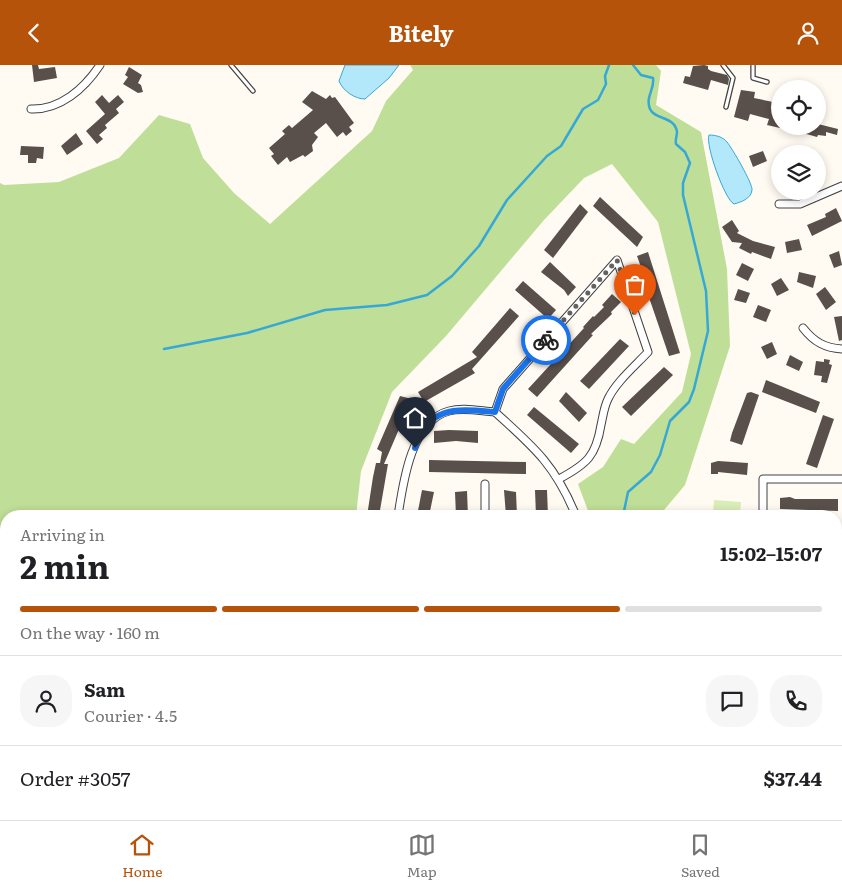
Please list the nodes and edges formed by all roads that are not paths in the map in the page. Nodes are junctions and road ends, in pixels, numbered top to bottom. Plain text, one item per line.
1 (100, 65) edge
2 (231, 65) edge
3 (723, 65) edge
4 (752, 65) edge
5 (767, 82) dead end
6 (253, 91) dead end
7 (726, 107) dead end
8 (30, 109) dead end
9 (842, 186) edge
10 (779, 204) dead end
11 (803, 329) dead end
12 (842, 349) edge
13 (495, 412) junction
14 (559, 479) junction
15 (842, 479) edge
16 (485, 484) dead end
17 (399, 510) edge
18 (485, 510) edge
19 (573, 510) edge
20 (763, 510) edge

1 - 8 street
2 - 6 lane
3 - 7 lane
4 - 5 lane
9 - 10 street
11 - 12 street
13 - 14 street
13 - 14 street
13 - 17 street
14 - 19 street
15 - 20 street
16 - 18 street

